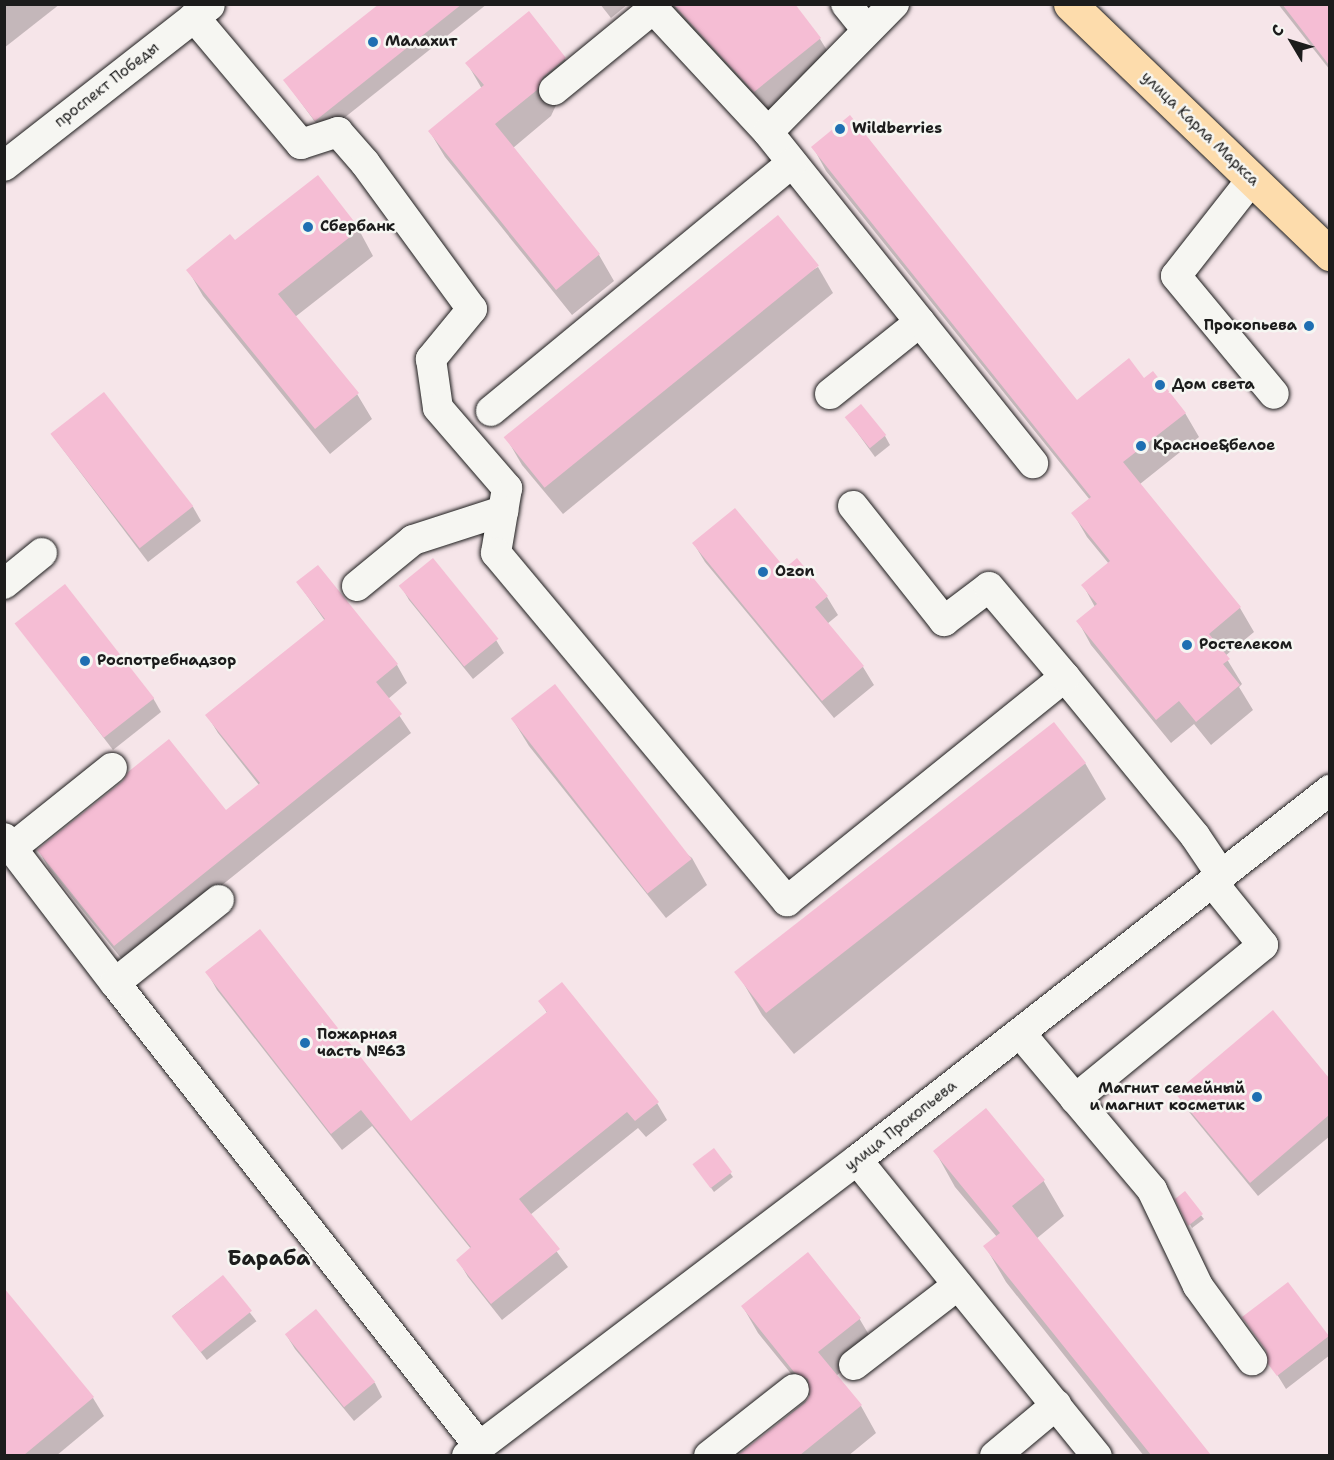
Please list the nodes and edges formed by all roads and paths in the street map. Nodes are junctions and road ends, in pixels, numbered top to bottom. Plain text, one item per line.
1 (846, 4) edge
2 (894, 4) edge
3 (1070, 4) edge
4 (651, 7) edge
5 (202, 11) edge
6 (867, 30) junction
7 (554, 90) dead end
8 (768, 132) junction
9 (792, 163) junction
10 (4, 166) edge
11 (1252, 179) junction
12 (1329, 254) edge
13 (920, 322) junction
14 (830, 394) dead end
15 (1274, 394) dead end
16 (491, 411) dead end
17 (1033, 463) dead end
18 (853, 506) dead end
19 (503, 512) junction
20 (42, 553) dead end
21 (4, 584) edge
22 (357, 586) dead end
23 (1065, 677) junction
24 (112, 768) dead end
25 (1329, 790) edge
26 (8, 843) edge
27 (1217, 880) junction
28 (219, 900) dead end
29 (115, 983) junction
30 (1020, 1033) junction
31 (1075, 1099) junction
32 (857, 1160) junction
33 (958, 1285) junction
34 (1252, 1360) dead end
35 (854, 1365) dead end
36 (794, 1389) dead end
37 (1056, 1405) junction
38 (473, 1451) edge
39 (709, 1455) edge
40 (995, 1455) edge
41 (1097, 1455) edge

1 - 6 street
2 - 6 street
3 - 11 main road, улица Карла Маркса
4 - 7 street
4 - 8 street
5 - 10 street, проспект Победы
5 - 19 street
6 - 8 street
8 - 9 street
9 - 13 street
9 - 16 street
11 - 12 main road, улица Карла Маркса
11 - 15 street
13 - 14 street
13 - 17 street
18 - 23 street
19 - 22 street
19 - 23 street
20 - 21 street
23 - 27 street
24 - 26 street
25 - 27 street, улица Прокопьева
26 - 29 street
27 - 30 street, улица Прокопьева
27 - 31 street
28 - 29 street
29 - 38 street
30 - 31 street
30 - 32 street, улица Прокопьева
31 - 34 street
32 - 33 street
32 - 38 street, улица Прокопьева
33 - 35 street
33 - 37 street
36 - 39 street
37 - 40 street
37 - 41 street

